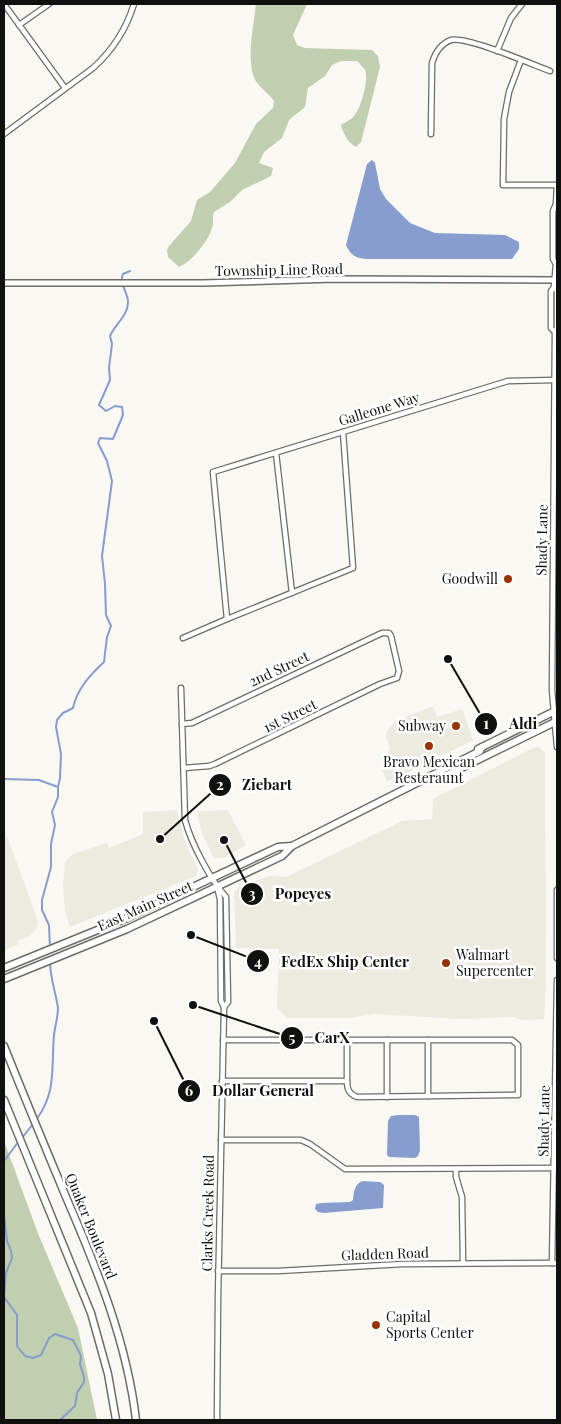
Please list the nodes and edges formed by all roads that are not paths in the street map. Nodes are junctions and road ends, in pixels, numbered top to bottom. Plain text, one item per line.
1 (4, 4) edge
2 (49, 4) edge
3 (134, 4) edge
4 (522, 4) edge
5 (19, 24) junction
6 (497, 51) junction
7 (520, 60) junction
8 (550, 71) dead end
9 (65, 88) junction
10 (4, 134) edge
11 (431, 134) dead end
12 (557, 185) edge
13 (556, 206) edge
14 (556, 263) edge
15 (556, 280) edge
16 (4, 283) edge
17 (555, 380) junction
18 (343, 432) junction
19 (276, 453) junction
20 (556, 456) edge
21 (555, 524) edge
22 (292, 593) junction
23 (227, 618) junction
24 (386, 633) joint
25 (183, 638) dead end
26 (181, 688) dead end
27 (555, 711) edge
28 (556, 722) edge
29 (182, 724) junction
30 (557, 747) edge
31 (184, 768) junction
32 (430, 777) junction
33 (292, 846) junction
34 (215, 883) junction
35 (557, 890) edge
36 (557, 958) edge
37 (4, 968) edge
38 (5, 979) edge
39 (557, 980) edge
40 (223, 1040) junction
41 (347, 1040) junction
42 (387, 1040) junction
43 (428, 1040) junction
44 (4, 1046) edge
45 (347, 1080) junction
46 (222, 1081) junction
47 (428, 1096) junction
48 (387, 1097) junction
49 (4, 1100) edge
50 (221, 1140) junction
51 (554, 1168) junction
52 (456, 1169) junction
53 (463, 1263) junction
54 (555, 1263) edge
55 (218, 1271) junction
56 (116, 1420) edge
57 (136, 1420) edge
58 (217, 1420) edge

1 - 5 street
2 - 5 street
3 - 9 street
4 - 6 street
5 - 9 street
6 - 7 street
6 - 11 street
7 - 8 street
7 - 12 street
9 - 10 street
12 - 13 street
13 - 14 street
14 - 15 street
15 - 16 street, Township Line Road
15 - 17 street, Shady Lane
17 - 18 street, Galleone Way
17 - 20 street, Shady Lane
18 - 19 street, Galleone Way
18 - 22 street
19 - 22 street
19 - 23 street, Galleone Way
20 - 21 street, Shady Lane
21 - 27 street, Shady Lane
22 - 23 street
23 - 25 street
24 - 29 street, 2nd Street
24 - 31 street, 1st Street
26 - 29 street
27 - 28 street, Shady Lane
27 - 32 main road
28 - 30 street, Shady Lane
28 - 32 main road, East Main Street
29 - 31 street
31 - 34 street
32 - 33 main road, East Main Street
33 - 34 main road, East Main Street
33 - 34 main road, East Main Street
34 - 37 main road, East Main Street
34 - 38 main road, East Main Street
34 - 40 street, Clarks Creek Road
35 - 36 street
39 - 51 street, Shady Lane
40 - 41 street
40 - 46 street, Clarks Creek Road
41 - 42 street
41 - 45 street
42 - 43 street
42 - 48 street
43 - 47 street
43 - 47 street
44 - 57 main road, Quaker Boulevard
45 - 46 street
45 - 48 street
46 - 50 street, Clarks Creek Road
47 - 48 street
49 - 56 main road
50 - 52 street
50 - 55 street, Clarks Creek Road
51 - 52 street
51 - 54 street, Shady Lane
52 - 53 street
53 - 54 street, Gladden Road
53 - 55 street, Gladden Road
55 - 58 street, Clarks Creek Road

